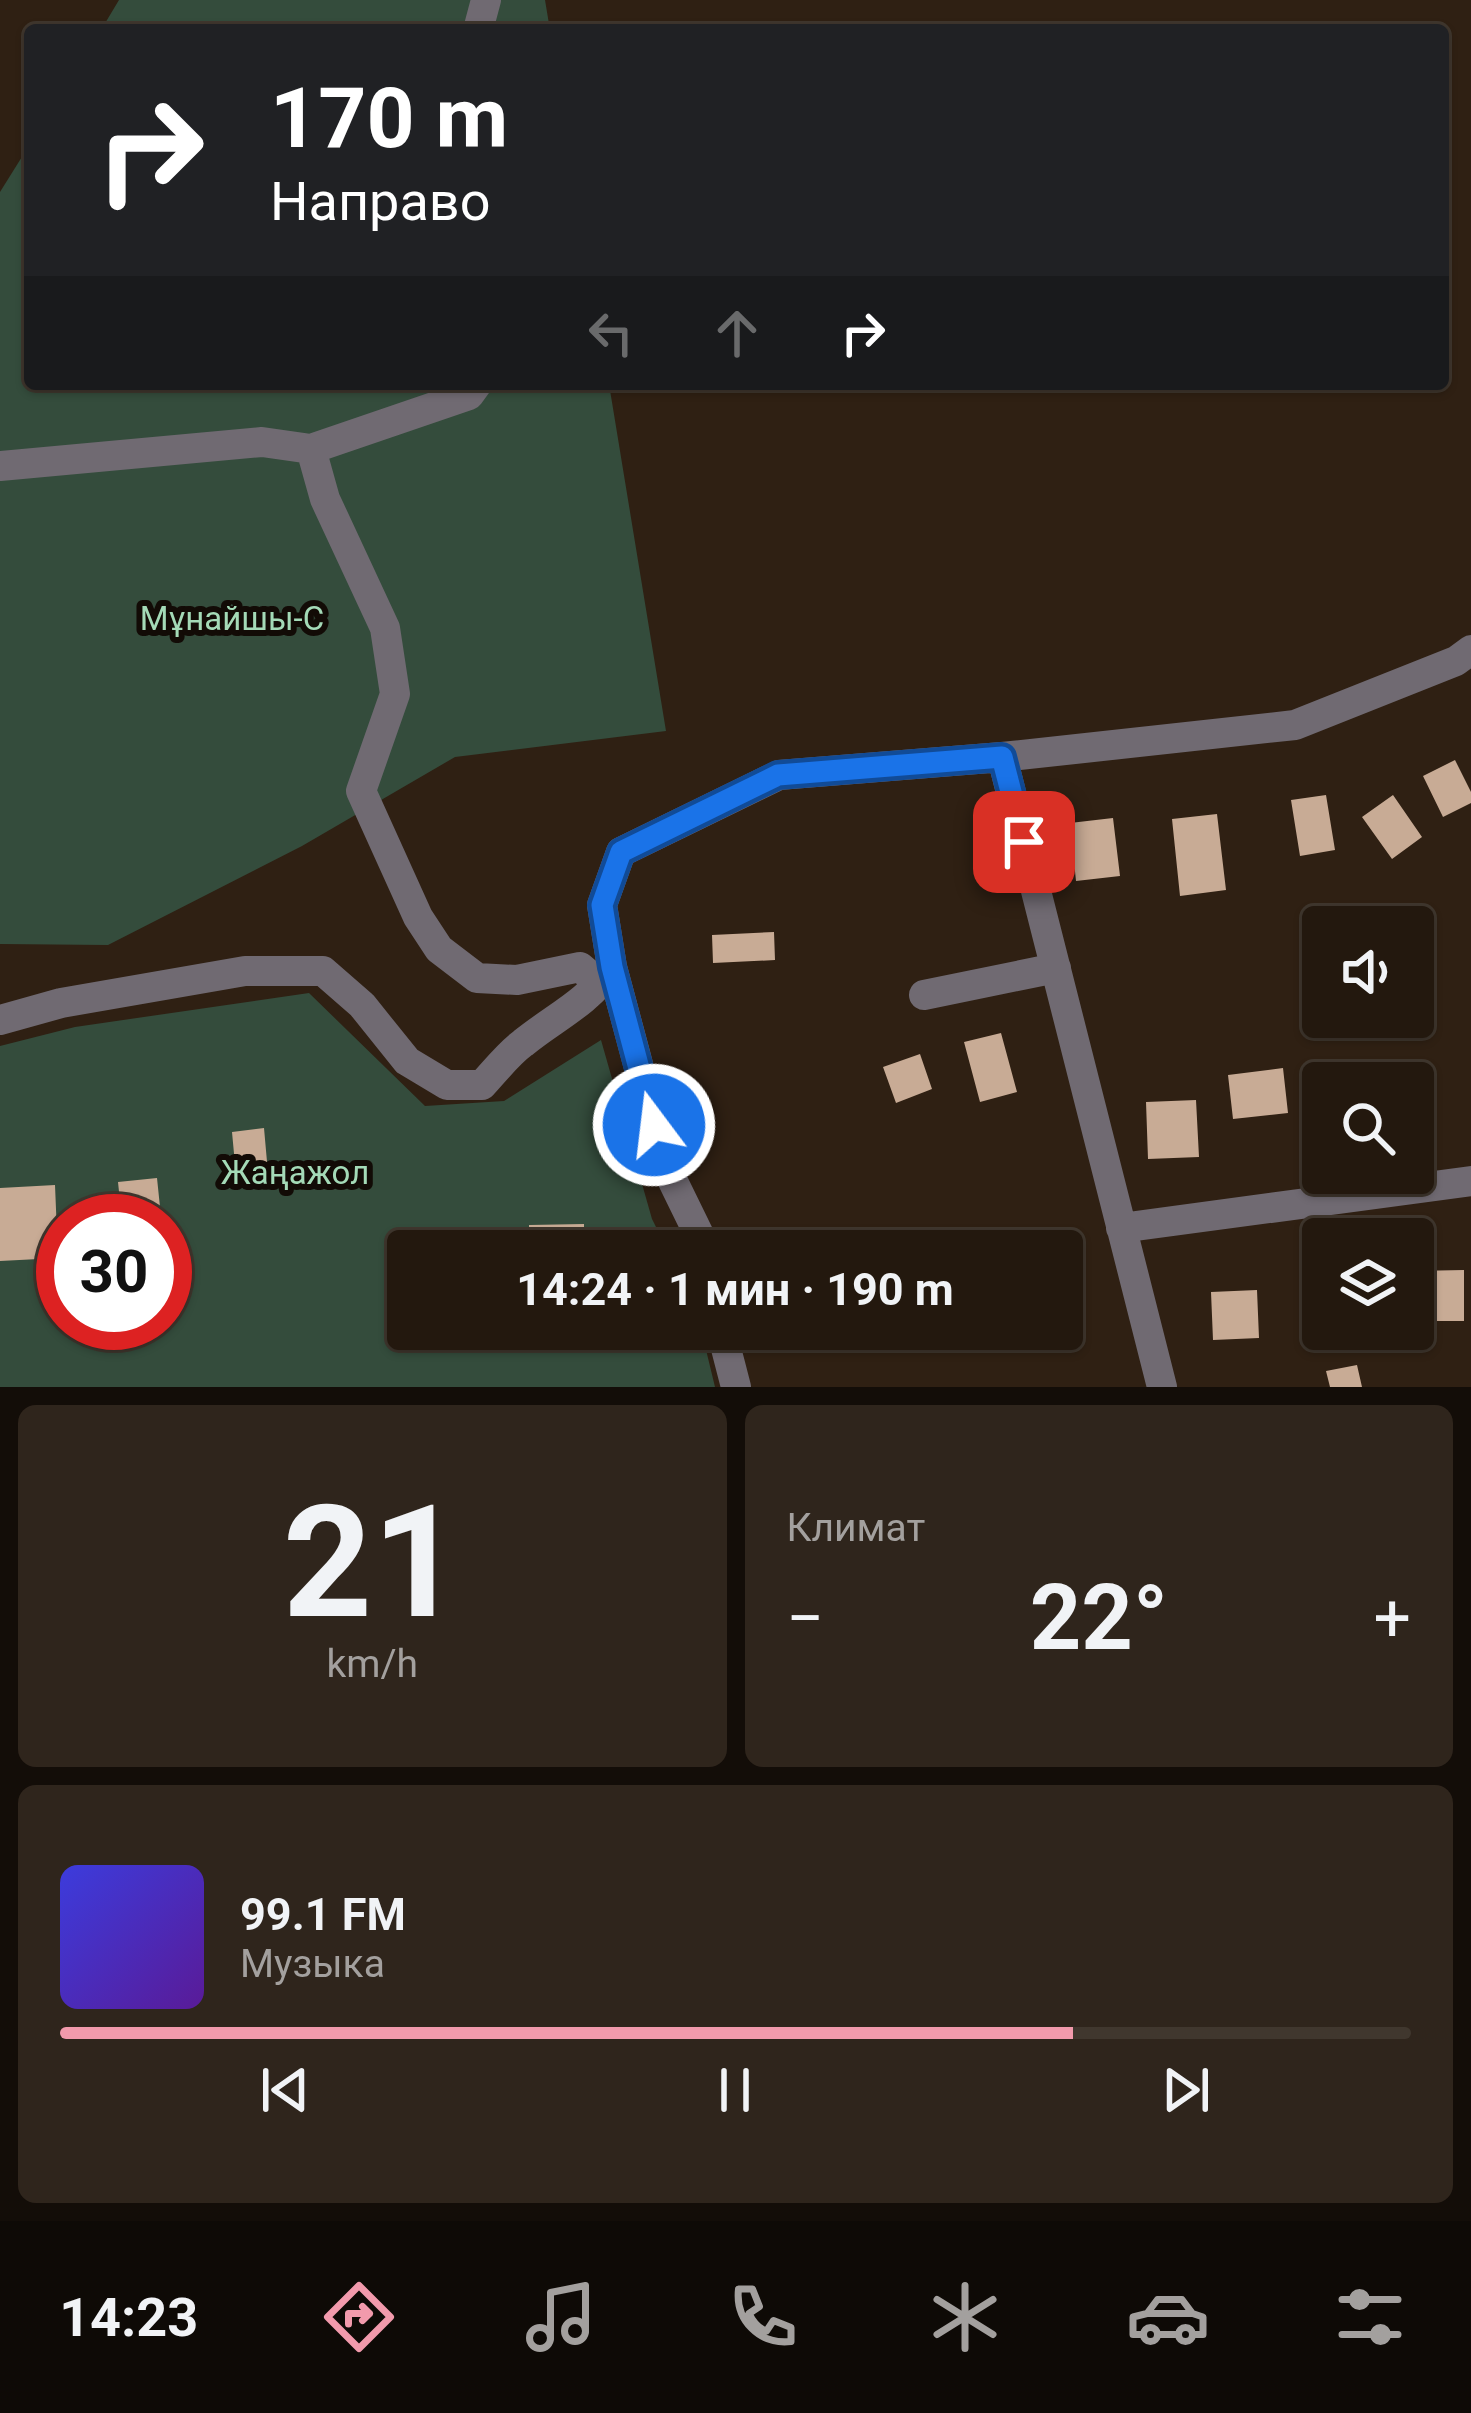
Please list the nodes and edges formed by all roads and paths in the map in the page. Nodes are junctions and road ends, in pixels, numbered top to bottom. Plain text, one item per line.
1 (473, 390) edge
2 (311, 449) junction
3 (0, 466) edge
4 (1471, 650) edge
5 (1002, 757) junction
6 (1055, 968) junction
7 (606, 975) junction
8 (924, 994) dead end
9 (0, 1020) edge
10 (1471, 1181) edge
11 (1121, 1228) junction
12 (696, 1230) edge
13 (726, 1350) edge
14 (736, 1387) edge
15 (1162, 1387) edge

1 - 2 street
2 - 3 street
2 - 7 street
4 - 5 street
5 - 6 street
5 - 7 street
6 - 8 street
6 - 11 street
7 - 9 street
7 - 12 street
10 - 11 street
11 - 15 street
13 - 14 street

